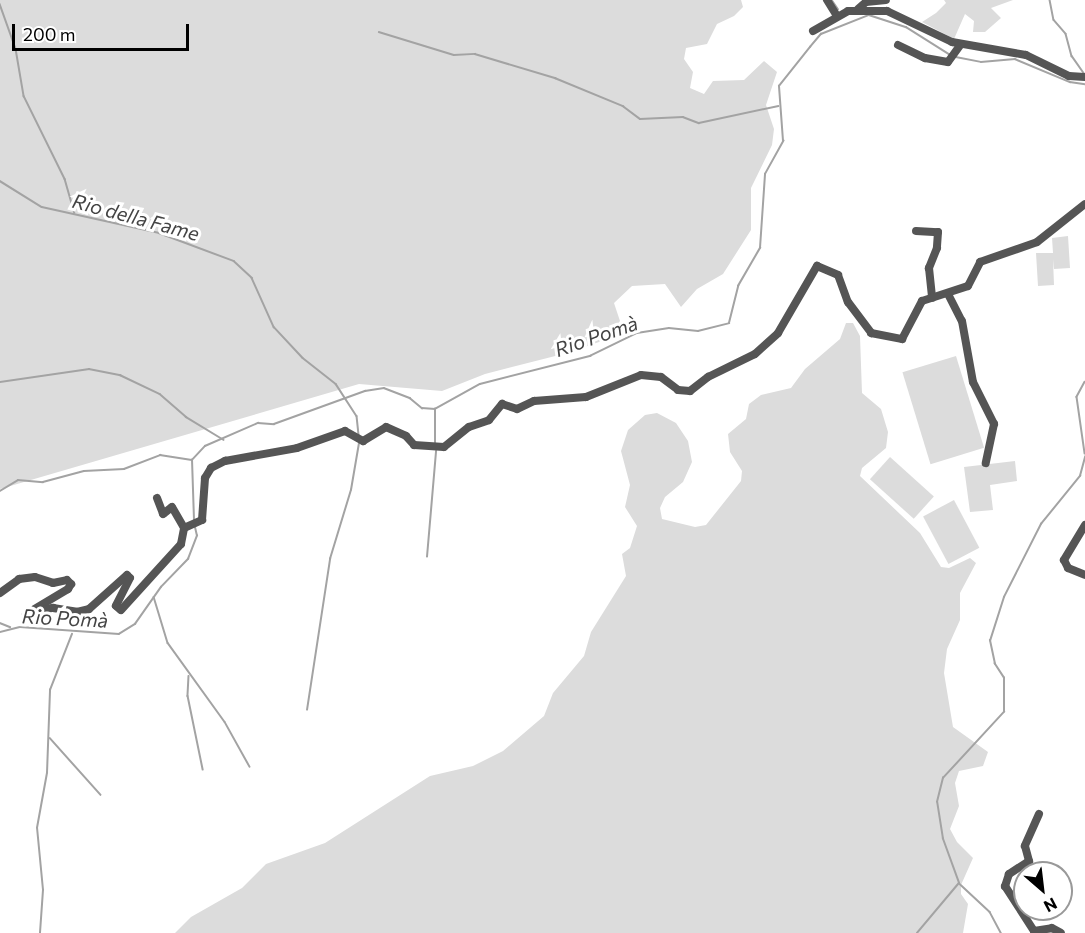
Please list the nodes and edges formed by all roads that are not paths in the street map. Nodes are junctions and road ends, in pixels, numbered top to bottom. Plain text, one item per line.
1 (827, 0) edge
2 (886, 0) edge
3 (858, 9) junction
4 (837, 16) junction
5 (813, 31) dead end
6 (961, 44) junction
7 (898, 45) dead end
8 (1085, 77) edge
9 (1085, 204) edge
10 (916, 231) dead end
11 (948, 294) junction
12 (932, 298) junction
13 (986, 463) dead end
14 (157, 498) dead end
15 (1085, 525) edge
16 (187, 527) junction
17 (1085, 575) edge
18 (0, 593) edge
19 (1039, 814) dead end
20 (1061, 933) edge

1 - 4 street
2 - 3 street
3 - 4 street
3 - 6 street
4 - 5 street
6 - 7 street
6 - 8 street
9 - 11 street
10 - 12 street
11 - 12 street
11 - 13 street
12 - 16 street
14 - 16 street
15 - 17 street
16 - 18 street
19 - 20 street

